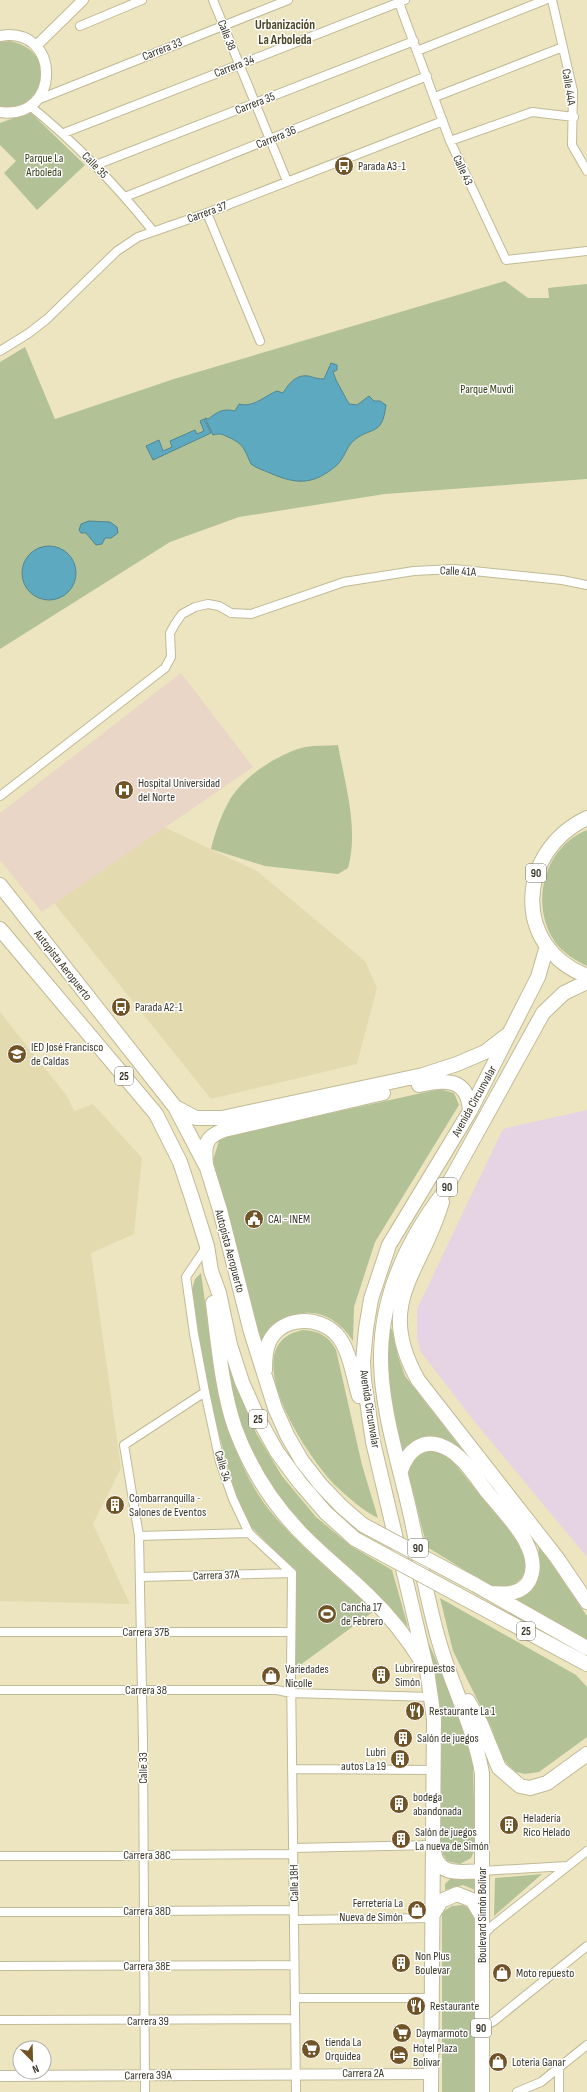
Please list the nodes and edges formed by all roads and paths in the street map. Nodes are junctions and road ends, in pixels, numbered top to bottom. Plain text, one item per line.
1 (83, 0) edge
2 (142, 0) edge
3 (212, 0) edge
4 (288, 0) edge
5 (545, 0) edge
6 (552, 0) edge
7 (400, 1) edge
8 (224, 25) junction
9 (80, 26) dead end
10 (0, 36) edge
11 (414, 41) junction
12 (36, 46) junction
13 (562, 47) junction
14 (417, 51) junction
15 (238, 65) junction
16 (427, 76) junction
17 (434, 97) junction
18 (34, 103) junction
19 (256, 103) junction
20 (0, 112) edge
21 (574, 117) junction
22 (443, 121) junction
23 (64, 133) junction
24 (271, 139) junction
25 (450, 141) junction
26 (96, 165) junction
27 (587, 171) edge
28 (287, 181) junction
29 (125, 197) junction
30 (207, 213) junction
31 (153, 231) junction
32 (587, 251) edge
33 (260, 341) dead end
34 (0, 351) edge
35 (587, 585) edge
36 (0, 796) edge
37 (587, 817) edge
38 (0, 885) edge
39 (0, 929) edge
40 (547, 946) junction
41 (587, 976) edge
42 (587, 982) edge
43 (510, 1032) junction
44 (175, 1107) junction
45 (470, 1111) junction
46 (206, 1168) junction
47 (444, 1192) junction
48 (207, 1246) junction
49 (211, 1271) junction
50 (265, 1380) junction
51 (205, 1392) junction
52 (373, 1442) junction
53 (401, 1471) junction
54 (249, 1533) junction
55 (138, 1536) junction
56 (292, 1573) junction
57 (140, 1577) junction
58 (491, 1593) junction
59 (587, 1602) edge
60 (141, 1631) junction
61 (0, 1632) edge
62 (291, 1632) junction
63 (587, 1648) edge
64 (587, 1664) edge
65 (427, 1670) junction
66 (450, 1671) junction
67 (0, 1690) edge
68 (142, 1690) junction
69 (291, 1693) junction
70 (432, 1697) junction
71 (587, 1754) edge
72 (292, 1769) junction
73 (433, 1770) junction
74 (433, 1845) junction
75 (293, 1851) junction
76 (587, 1851) edge
77 (144, 1855) junction
78 (0, 1856) edge
79 (567, 1866) junction
80 (482, 1871) junction
81 (294, 1910) junction
82 (0, 1912) edge
83 (143, 1912) junction
84 (432, 1917) junction
85 (482, 1917) junction
86 (295, 1920) junction
87 (481, 1938) junction
88 (587, 1946) edge
89 (294, 1965) junction
90 (0, 1966) edge
91 (144, 1966) junction
92 (295, 1998) junction
93 (431, 1998) junction
94 (295, 2019) junction
95 (0, 2020) edge
96 (144, 2021) junction
97 (481, 2028) junction
98 (587, 2046) edge
99 (559, 2068) junction
100 (296, 2073) junction
101 (431, 2074) junction
102 (0, 2076) edge
103 (145, 2076) junction
104 (145, 2092) edge
105 (296, 2092) edge
106 (431, 2092) edge
107 (482, 2092) edge
108 (517, 2092) edge
109 (559, 2092) edge

1 - 12 street
2 - 9 street
3 - 8 street, Calle 38
4 - 8 street, Carrera 33
5 - 14 street
6 - 13 street, Calle 44A
7 - 11 street, Calle 43
7 - 15 street, Carrera 34
8 - 15 street, Calle 38
8 - 18 street, Carrera 33
10 - 12 street
11 - 14 street, Calle 43
11 - 19 street, Carrera 35
12 - 18 street
13 - 17 street
13 - 21 street, Calle 44A
14 - 16 street, Calle 43
15 - 19 street, Calle 38
15 - 23 street, Carrera 34
16 - 17 street, Calle 43
16 - 24 street, Carrera 36
17 - 22 street, Calle 43
18 - 20 street
18 - 23 street, Calle 35
19 - 24 street, Calle 38
19 - 26 street, Carrera 35
21 - 25 street
21 - 27 street, Calle 44A
22 - 25 street, Calle 43
22 - 28 street, Carrera 37
23 - 26 street, Calle 35
24 - 28 street, Calle 38
24 - 29 street, Carrera 36
25 - 32 street, Calle 43
26 - 29 street, Calle 35
28 - 30 street, Carrera 37
29 - 31 street, Calle 35
30 - 31 street, Carrera 37
30 - 33 street
31 - 34 street, Carrera 37
35 - 36 street, Calle 41A
37 - 40 highway, 90
38 - 44 highway, Autopista Aeropuerto / 25
39 - 48 highway, Autopista Aeropuerto / 25
40 - 41 highway, 90
40 - 43 highway, Avenida Circunvalar / 90
42 - 47 highway, Avenida Circunvalar / 90
43 - 44 highway
43 - 45 highway, Avenida Circunvalar / 90
44 - 46 highway, Autopista Aeropuerto / 25
45 - 46 highway
45 - 52 highway, Avenida Circunvalar / 90
46 - 50 highway, Autopista Aeropuerto / 25
47 - 53 highway, Avenida Circunvalar / 90
47 - 59 highway
48 - 49 highway, Autopista Aeropuerto / 25
48 - 51 street, Calle 34
49 - 64 highway, Autopista Aeropuerto / 25, bridge
49 - 65 highway
50 - 52 highway
50 - 58 highway, Autopista Aeropuerto / 25, bridge
51 - 54 street, Calle 34
51 - 55 street, Calle 33
52 - 65 highway, Avenida Circunvalar / 90
53 - 58 highway
53 - 66 highway, Avenida Circunvalar / 90
54 - 55 street
54 - 56 street, Calle 34
55 - 57 street, Calle 33
56 - 57 street, Carrera 37A
56 - 62 street
57 - 60 street, Calle 33
58 - 63 highway, 25
60 - 61 street, Carrera 37B
60 - 62 street, Carrera 37B
60 - 68 street, Calle 33
62 - 69 street, Calle 18H
65 - 70 highway, 90
66 - 71 highway
66 - 80 highway, Boulevard Simón Bolívar / 90
67 - 68 street, Carrera 38
68 - 69 street, Carrera 38
68 - 77 street, Calle 33
69 - 70 street, Carrera 38
69 - 72 street, Calle 18H
70 - 73 highway, 90
72 - 73 street
72 - 75 street, Calle 18H
73 - 74 highway, 90
74 - 75 street, Carrera 38C
74 - 80 highway
74 - 84 highway, 90
75 - 77 street, Carrera 38C
75 - 81 street, Calle 18H
76 - 79 street
77 - 78 street, Carrera 38C
77 - 83 street, Calle 33
79 - 80 street
79 - 87 street
80 - 85 highway, Boulevard Simón Bolívar / 90
81 - 83 street, Carrera 38D
81 - 86 street, Calle 18H
82 - 83 street, Carrera 38D
83 - 91 street, Calle 33
84 - 85 highway
84 - 86 street
84 - 93 highway, 90
85 - 87 highway, Boulevard Simón Bolívar / 90
86 - 89 street, Calle 18H
87 - 97 highway, Boulevard Simón Bolívar / 90
88 - 97 street
89 - 91 street, Carrera 38E
89 - 92 street, Calle 18H
90 - 91 street, Carrera 38E
91 - 96 street, Calle 33
92 - 93 street
92 - 94 street, Calle 18H
93 - 101 highway, 90
94 - 96 street, Carrera 39
94 - 100 street, Calle 18H
95 - 96 street, Carrera 39
96 - 103 street, Calle 33
97 - 107 highway, Boulevard Simón Bolívar / 90
98 - 99 street
99 - 108 street
99 - 109 street
100 - 101 street, Carrera 2A
100 - 103 street, Carrera 39A
100 - 105 street, Calle 18H
101 - 106 highway, 90
102 - 103 street, Carrera 39A
103 - 104 street, Calle 33

